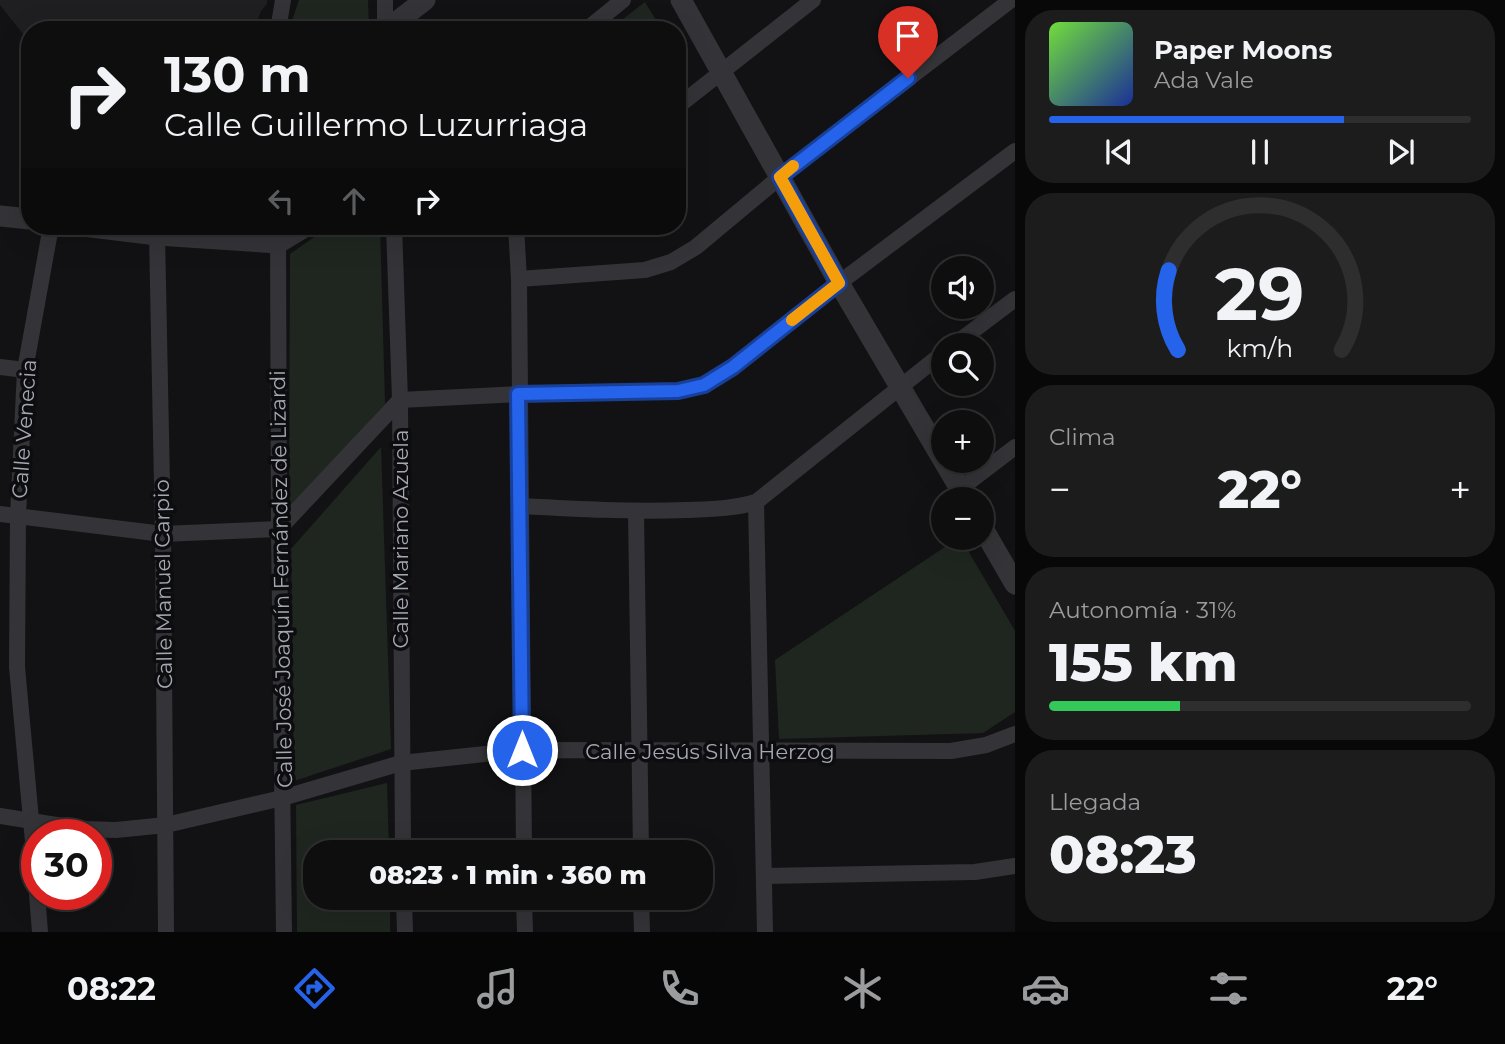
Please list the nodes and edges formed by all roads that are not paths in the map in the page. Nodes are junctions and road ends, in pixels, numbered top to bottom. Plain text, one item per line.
1 (283, 0) edge
2 (385, 0) edge
3 (425, 0) edge
4 (623, 0) edge
5 (681, 0) edge
6 (813, 0) edge
7 (1011, 0) edge
8 (280, 21) edge
9 (385, 21) edge
10 (397, 21) edge
11 (597, 21) edge
12 (721, 72) junction
13 (686, 100) edge
14 (1015, 151) edge
15 (780, 177) junction
16 (0, 216) edge
17 (21, 218) edge
18 (49, 235) edge
19 (157, 235) joint
20 (278, 235) edge
21 (394, 235) edge
22 (517, 235) edge
23 (519, 279) junction
24 (839, 283) junction
25 (1015, 299) edge
26 (970, 333) edge
27 (931, 362) edge
28 (0, 367) edge
29 (25, 370) junction
30 (899, 386) junction
31 (518, 394) junction
32 (400, 400) junction
33 (1015, 447) edge
34 (959, 487) edge
35 (971, 487) edge
36 (756, 502) junction
37 (521, 506) junction
38 (636, 512) junction
39 (0, 514) edge
40 (18, 516) junction
41 (279, 529) junction
42 (163, 534) junction
43 (994, 548) edge
44 (1015, 584) edge
45 (0, 664) edge
46 (18, 667) junction
47 (1015, 734) edge
48 (522, 750) junction
49 (761, 750) junction
50 (640, 752) junction
51 (401, 763) junction
52 (282, 798) junction
53 (0, 816) edge
54 (21, 819) edge
55 (33, 819) edge
56 (166, 825) junction
57 (112, 830) edge
58 (403, 840) edge
59 (524, 840) edge
60 (641, 840) edge
61 (1015, 866) edge
62 (764, 876) junction
63 (38, 910) edge
64 (404, 910) edge
65 (524, 910) edge
66 (641, 910) edge
67 (40, 932) edge
68 (166, 932) edge
69 (284, 932) edge
70 (405, 932) edge
71 (525, 932) edge
72 (642, 932) edge
73 (765, 932) edge

1 - 8 street
2 - 9 street
3 - 10 street
4 - 11 street
5 - 12 street
6 - 12 street
7 - 15 street
12 - 13 street
12 - 15 street
14 - 24 street
15 - 23 street
15 - 24 street
16 - 17 street
18 - 29 street, Calle Venecia
19 - 20 street
19 - 42 street, Calle Manuel Carpio
20 - 41 street, Calle José Joaquín Fernández de Lizardi
21 - 32 street, Calle Mariano Azuela
22 - 23 street
23 - 31 street
24 - 30 street
24 - 31 street
25 - 26 street
27 - 30 street
28 - 29 street
29 - 40 street, Calle Venecia
30 - 34 street
30 - 36 street
31 - 32 street
31 - 37 street
32 - 41 street
32 - 51 street, Calle Mariano Azuela
33 - 35 street
36 - 38 street
36 - 49 street
37 - 38 street
37 - 48 street
38 - 50 street
39 - 40 street
40 - 42 street
40 - 46 street, Calle Venecia
41 - 42 street
41 - 52 street, Calle José Joaquín Fernández de Lizardi
42 - 56 street, Calle Manuel Carpio
43 - 44 street
45 - 46 street
46 - 55 street, Calle Venecia
47 - 49 street, Calle Jesús Silva Herzog
48 - 50 street, Calle Jesús Silva Herzog
48 - 51 street, Calle Jesús Silva Herzog
48 - 59 street
49 - 50 street, Calle Jesús Silva Herzog
49 - 62 street
50 - 60 street
51 - 52 street, Calle Jesús Silva Herzog
51 - 58 street, Calle Mariano Azuela
52 - 56 street, Calle Jesús Silva Herzog
52 - 69 street, Calle José Joaquín Fernández de Lizardi
53 - 54 street, Calle Jesús Silva Herzog
56 - 57 street, Calle Jesús Silva Herzog
56 - 68 street, Calle Manuel Carpio
61 - 62 street
62 - 73 street
63 - 67 street
64 - 70 street
65 - 71 street
66 - 72 street

